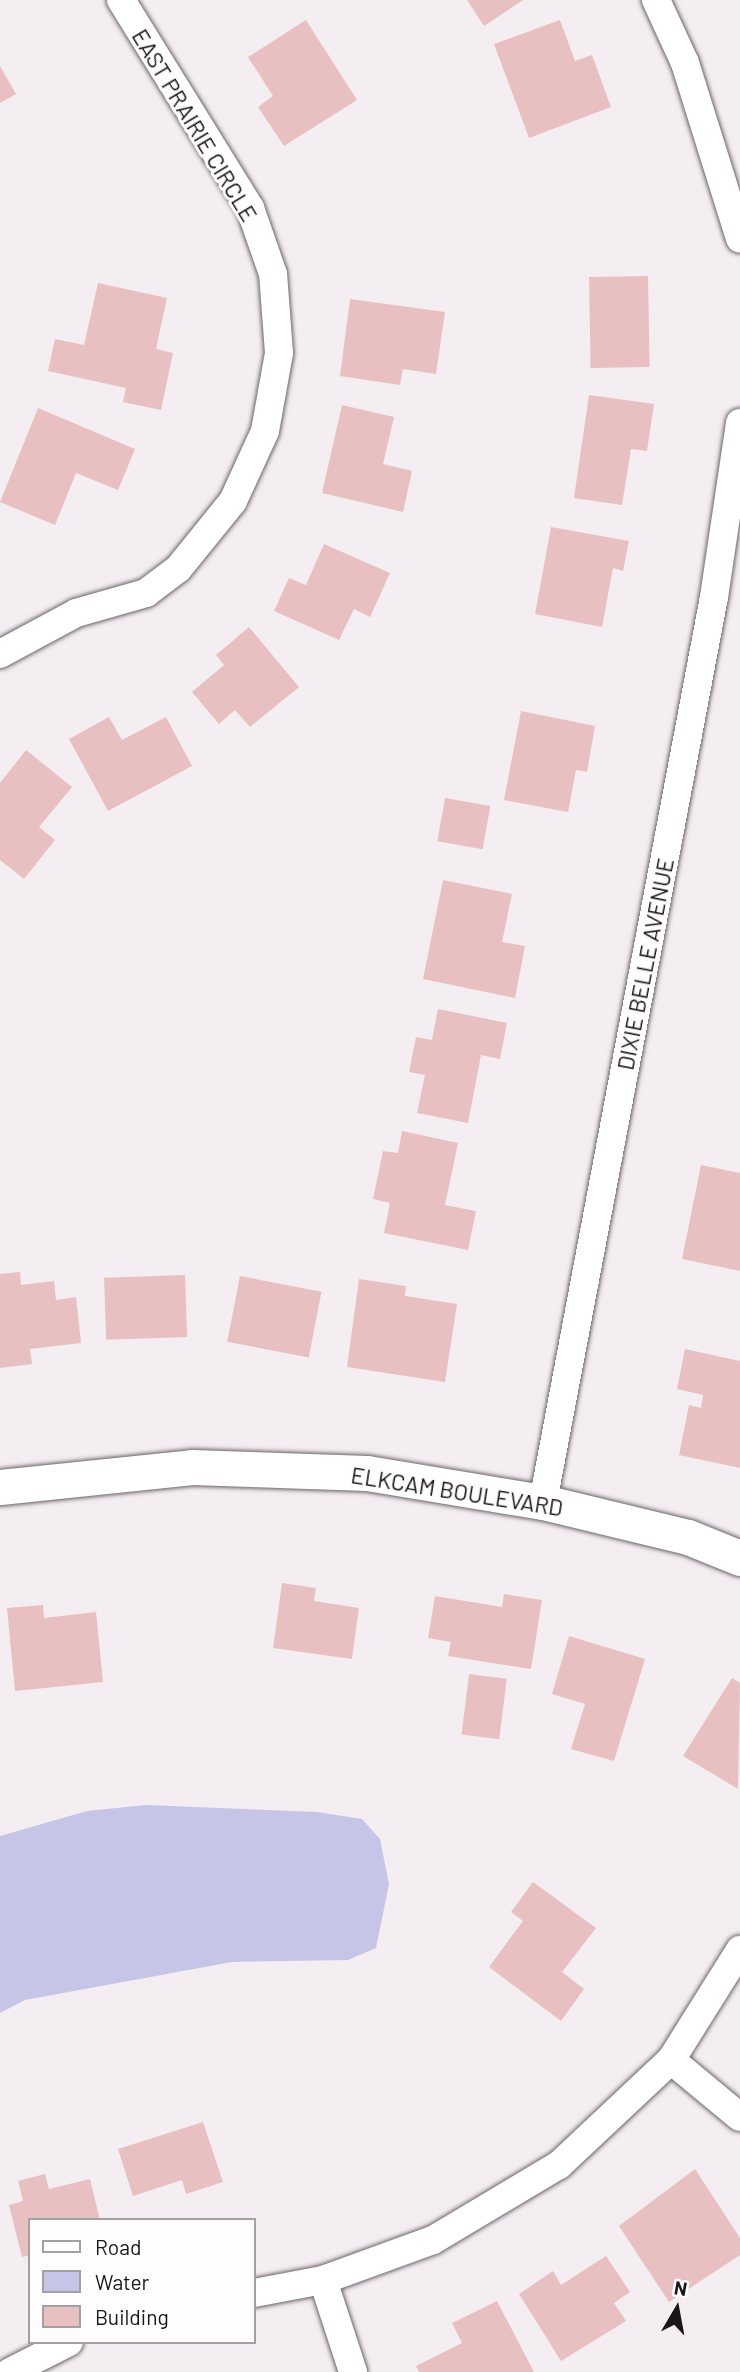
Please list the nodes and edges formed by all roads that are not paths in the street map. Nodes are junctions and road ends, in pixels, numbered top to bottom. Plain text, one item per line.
1 (121, 0) edge
2 (656, 0) edge
3 (740, 239) edge
4 (740, 423) edge
5 (0, 654) edge
6 (0, 1487) edge
7 (542, 1503) junction
8 (740, 1559) edge
9 (740, 1950) edge
10 (671, 2060) junction
11 (740, 2117) edge
12 (323, 2280) junction
13 (256, 2293) edge
14 (65, 2344) edge
15 (10, 2372) edge
16 (352, 2372) edge

1 - 5 street, EAST PRAIRIE CIRCLE
2 - 3 street
4 - 7 street, DIXIE BELLE AVENUE
6 - 7 street, ELKCAM BOULEVARD
7 - 8 street, ELKCAM BOULEVARD
9 - 10 street
10 - 11 street
10 - 12 street
12 - 13 street
12 - 16 street
14 - 15 street

